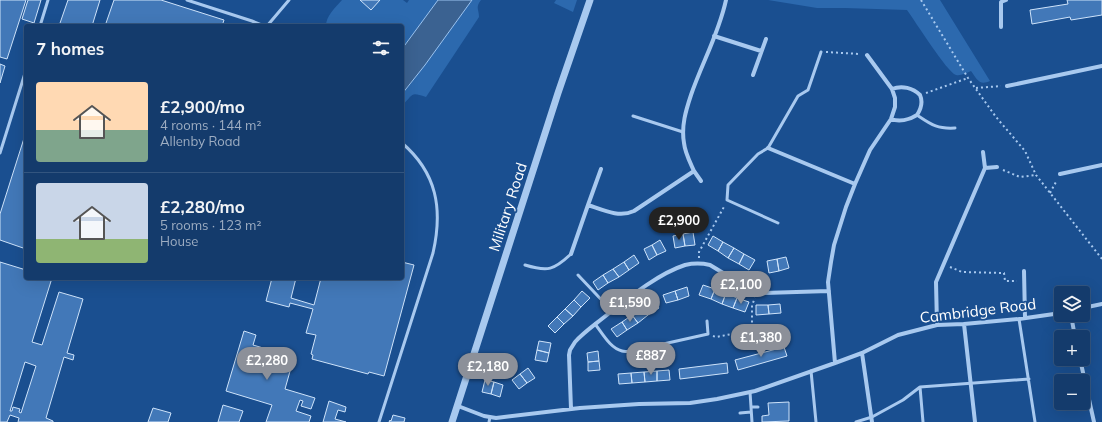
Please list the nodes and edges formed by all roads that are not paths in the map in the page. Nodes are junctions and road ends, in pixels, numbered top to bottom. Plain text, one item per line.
1 (48, 0) edge
2 (187, 0) edge
3 (289, 0) edge
4 (590, 0) edge
5 (726, 0) edge
6 (1006, 0) edge
7 (41, 24) edge
8 (259, 24) edge
9 (270, 24) edge
10 (1001, 27) dead end
11 (714, 36) junction
12 (766, 39) dead end
13 (761, 51) junction
14 (821, 52) road end
15 (867, 55) road end
16 (1102, 66) edge
17 (754, 75) dead end
18 (24, 76) edge
19 (1007, 86) road end
20 (892, 89) junction
21 (917, 115) junction
22 (633, 116) dead end
23 (891, 119) junction
24 (955, 128) dead end
25 (683, 132) junction
26 (404, 145) edge
27 (768, 148) junction
28 (983, 152) dead end
29 (0, 153) edge
30 (1102, 165) edge
31 (997, 167) road end
32 (986, 168) junction
33 (601, 169) dead end
34 (694, 171) junction
35 (1060, 174) road end
36 (701, 181) dead end
37 (855, 184) junction
38 (588, 206) junction
39 (778, 223) dead end
40 (571, 254) joint
41 (525, 265) dead end
42 (1024, 271) dead end
43 (578, 275) dead end
44 (829, 291) junction
45 (1102, 304) edge
46 (1090, 307) edge
47 (612, 311) junction
48 (1054, 314) edge
49 (1025, 318) junction
50 (1019, 319) junction
51 (707, 321) dead end
52 (595, 324) junction
53 (964, 324) junction
54 (937, 325) junction
55 (862, 353) junction
56 (835, 363) junction
57 (1082, 366) edge
58 (811, 371) junction
59 (1029, 379) junction
60 (971, 384) junction
61 (920, 387) junction
62 (750, 392) junction
63 (458, 406) junction
64 (751, 407) junction
65 (758, 407) dead end
66 (571, 408) junction
67 (740, 412) dead end
68 (751, 412) junction
69 (490, 420) edge
70 (872, 420) edge
71 (379, 422) edge
72 (452, 422) edge
73 (752, 422) edge
74 (816, 422) edge
75 (856, 422) edge
76 (923, 422) edge
77 (975, 422) edge
78 (1035, 422) edge
79 (1094, 422) edge

1 - 7 lane
2 - 8 lane
3 - 9 lane
4 - 63 street, Military Road
5 - 11 street
6 - 10 street
11 - 13 street
11 - 25 street
12 - 13 street
13 - 17 street
14 - 27 lane
15 - 20 street
16 - 19 street
18 - 29 lane
20 - 21 street
20 - 23 street
21 - 23 street
21 - 24 lane
22 - 25 lane
23 - 37 street
25 - 34 street
26 - 71 lane
27 - 37 street
27 - 39 lane
28 - 32 street
30 - 35 street
31 - 32 street
32 - 54 street
33 - 38 street
34 - 36 street
34 - 38 street
37 - 44 street
38 - 40 street
40 - 41 lane
42 - 49 street
43 - 47 lane
44 - 47 street
44 - 56 street
45 - 46 street
47 - 52 street
48 - 49 street, Cambridge Road
49 - 50 street, Cambridge Road
50 - 53 street, Cambridge Road
50 - 59 lane
51 - 52 lane
52 - 66 street
53 - 54 street, Cambridge Road
53 - 60 street
54 - 55 street, Cambridge Road
55 - 56 street, Cambridge Road
55 - 70 street
56 - 58 street, Cambridge Road
57 - 79 street
58 - 62 street, Cambridge Road
58 - 74 lane
59 - 60 lane
59 - 78 lane
60 - 61 lane
60 - 77 street
61 - 70 lane
61 - 76 lane
62 - 64 lane
62 - 66 street, Cambridge Road
63 - 69 street, Cambridge Road
63 - 72 street, Military Road
64 - 65 lane
64 - 68 lane
66 - 69 street, Cambridge Road
67 - 68 lane
68 - 73 lane
70 - 75 lane

